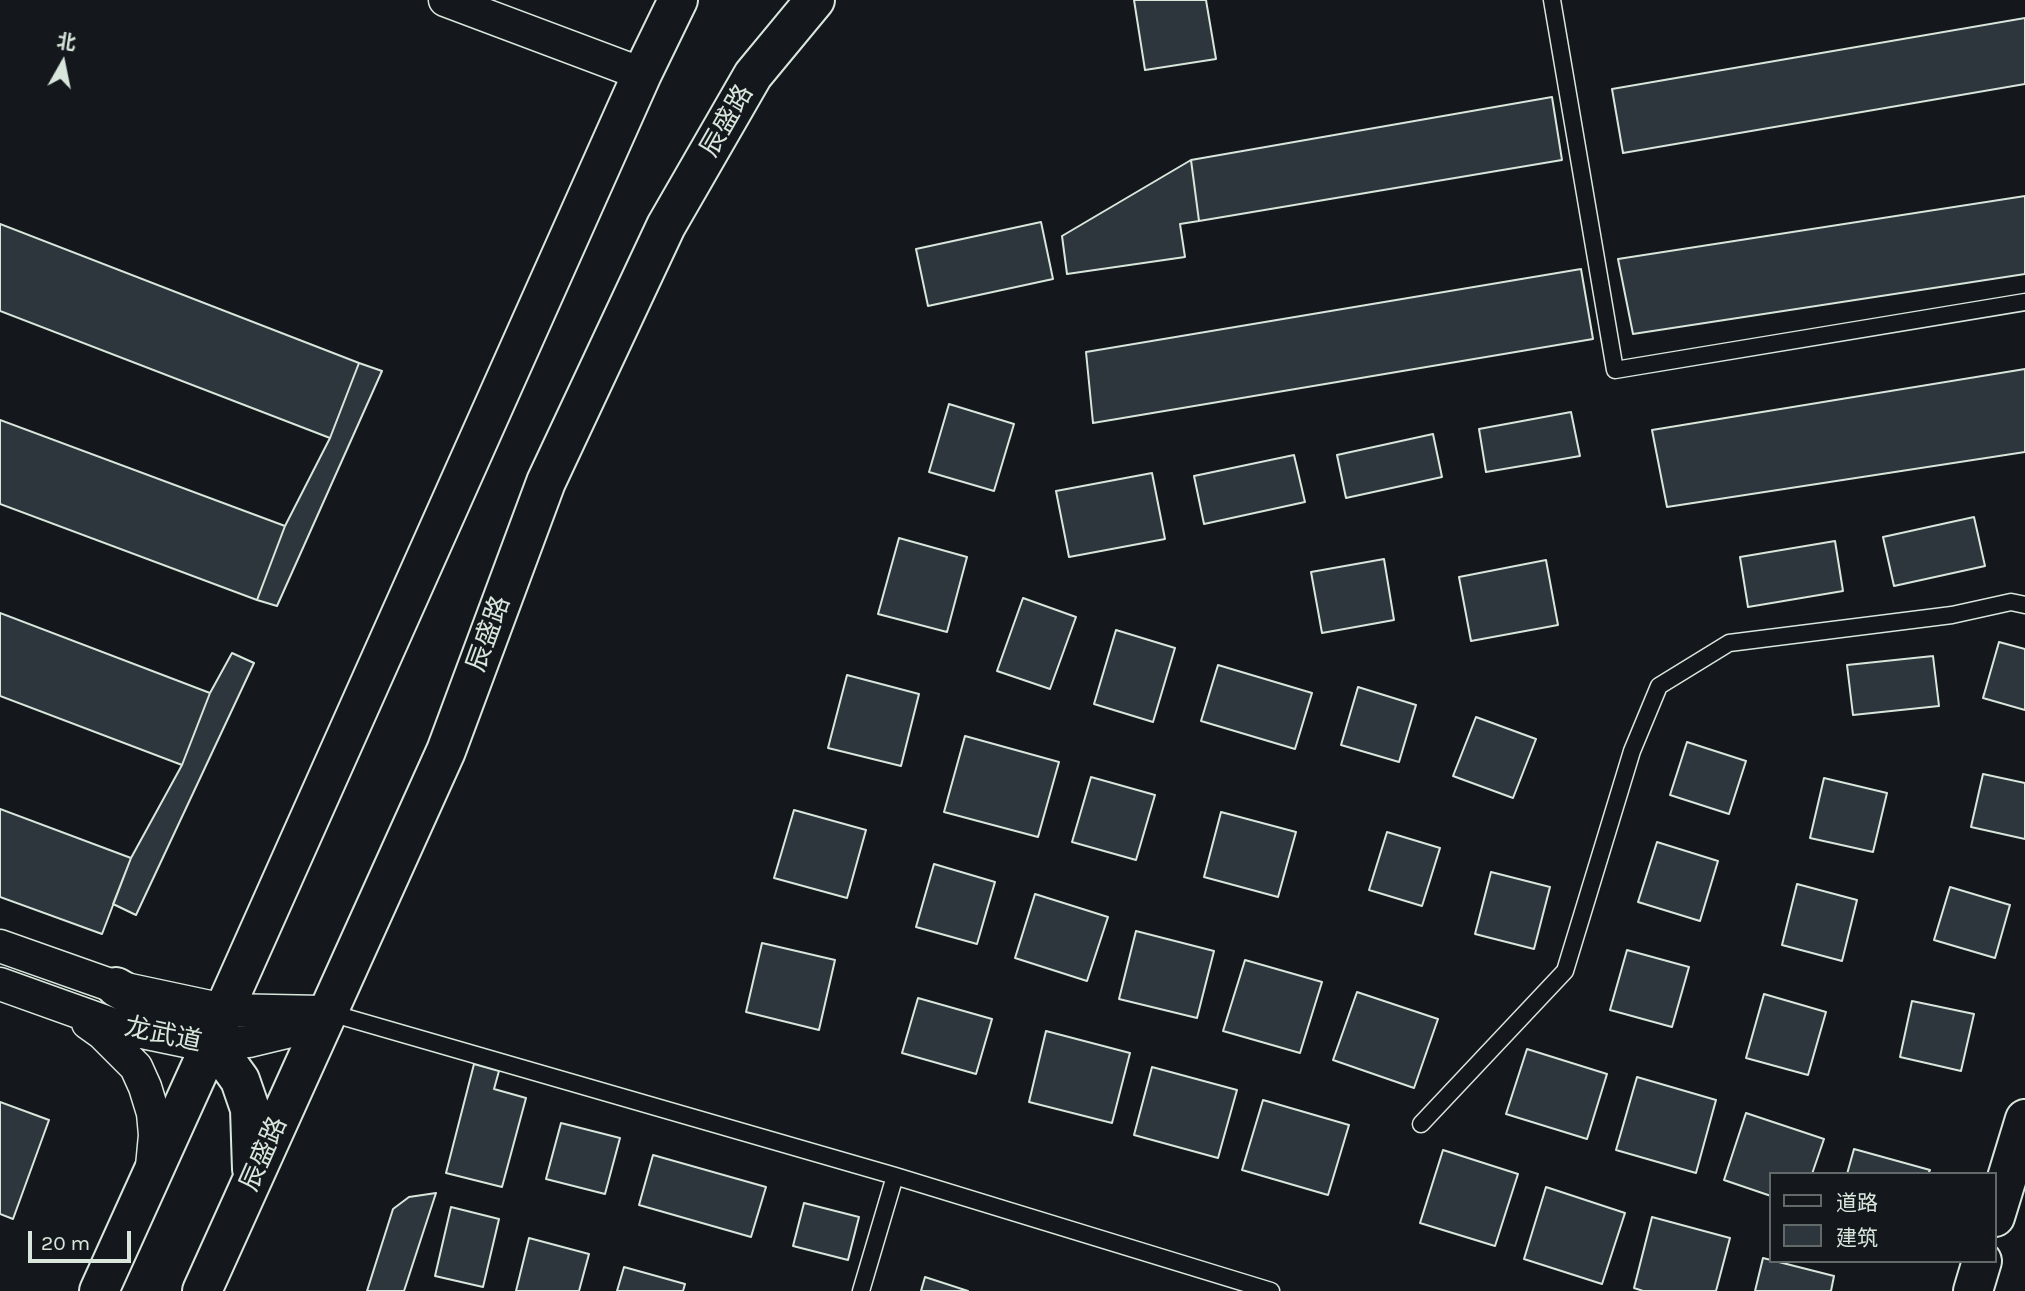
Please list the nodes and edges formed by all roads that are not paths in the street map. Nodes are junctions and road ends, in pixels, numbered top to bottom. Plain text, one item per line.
1 (445, 0) edge
2 (678, 0) edge
3 (815, 0) edge
4 (1552, 0) edge
5 (642, 74) junction
6 (2025, 302) edge
7 (2025, 605) edge
8 (0, 946) edge
9 (0, 984) edge
10 (117, 987) junction
11 (69, 1010) junction
12 (224, 1010) junction
13 (327, 1012) junction
14 (210, 1046) junction
15 (2025, 1119) edge
16 (1422, 1124) dead end
17 (152, 1175) junction
18 (895, 1175) junction
19 (252, 1181) junction
20 (1997, 1210) edge
21 (1981, 1263) edge
22 (99, 1291) edge
23 (202, 1291) edge
24 (861, 1291) edge
25 (1271, 1291) edge
26 (1973, 1291) edge

1 - 5 street
2 - 5 main road
3 - 13 main road, 辰盛路
4 - 6 lane
5 - 12 main road
7 - 16 lane
8 - 10 street
9 - 11 street, 龙武道
10 - 12 street
10 - 14 main road
11 - 14 street, 龙武道
11 - 17 street
12 - 13 street
12 - 14 main road
13 - 14 street, 龙武道
13 - 18 lane
13 - 19 main road, 辰盛路
14 - 17 main road
14 - 19 main road
15 - 20 main road
17 - 22 main road
18 - 24 lane
18 - 25 lane
19 - 23 main road, 辰盛路
21 - 26 main road

